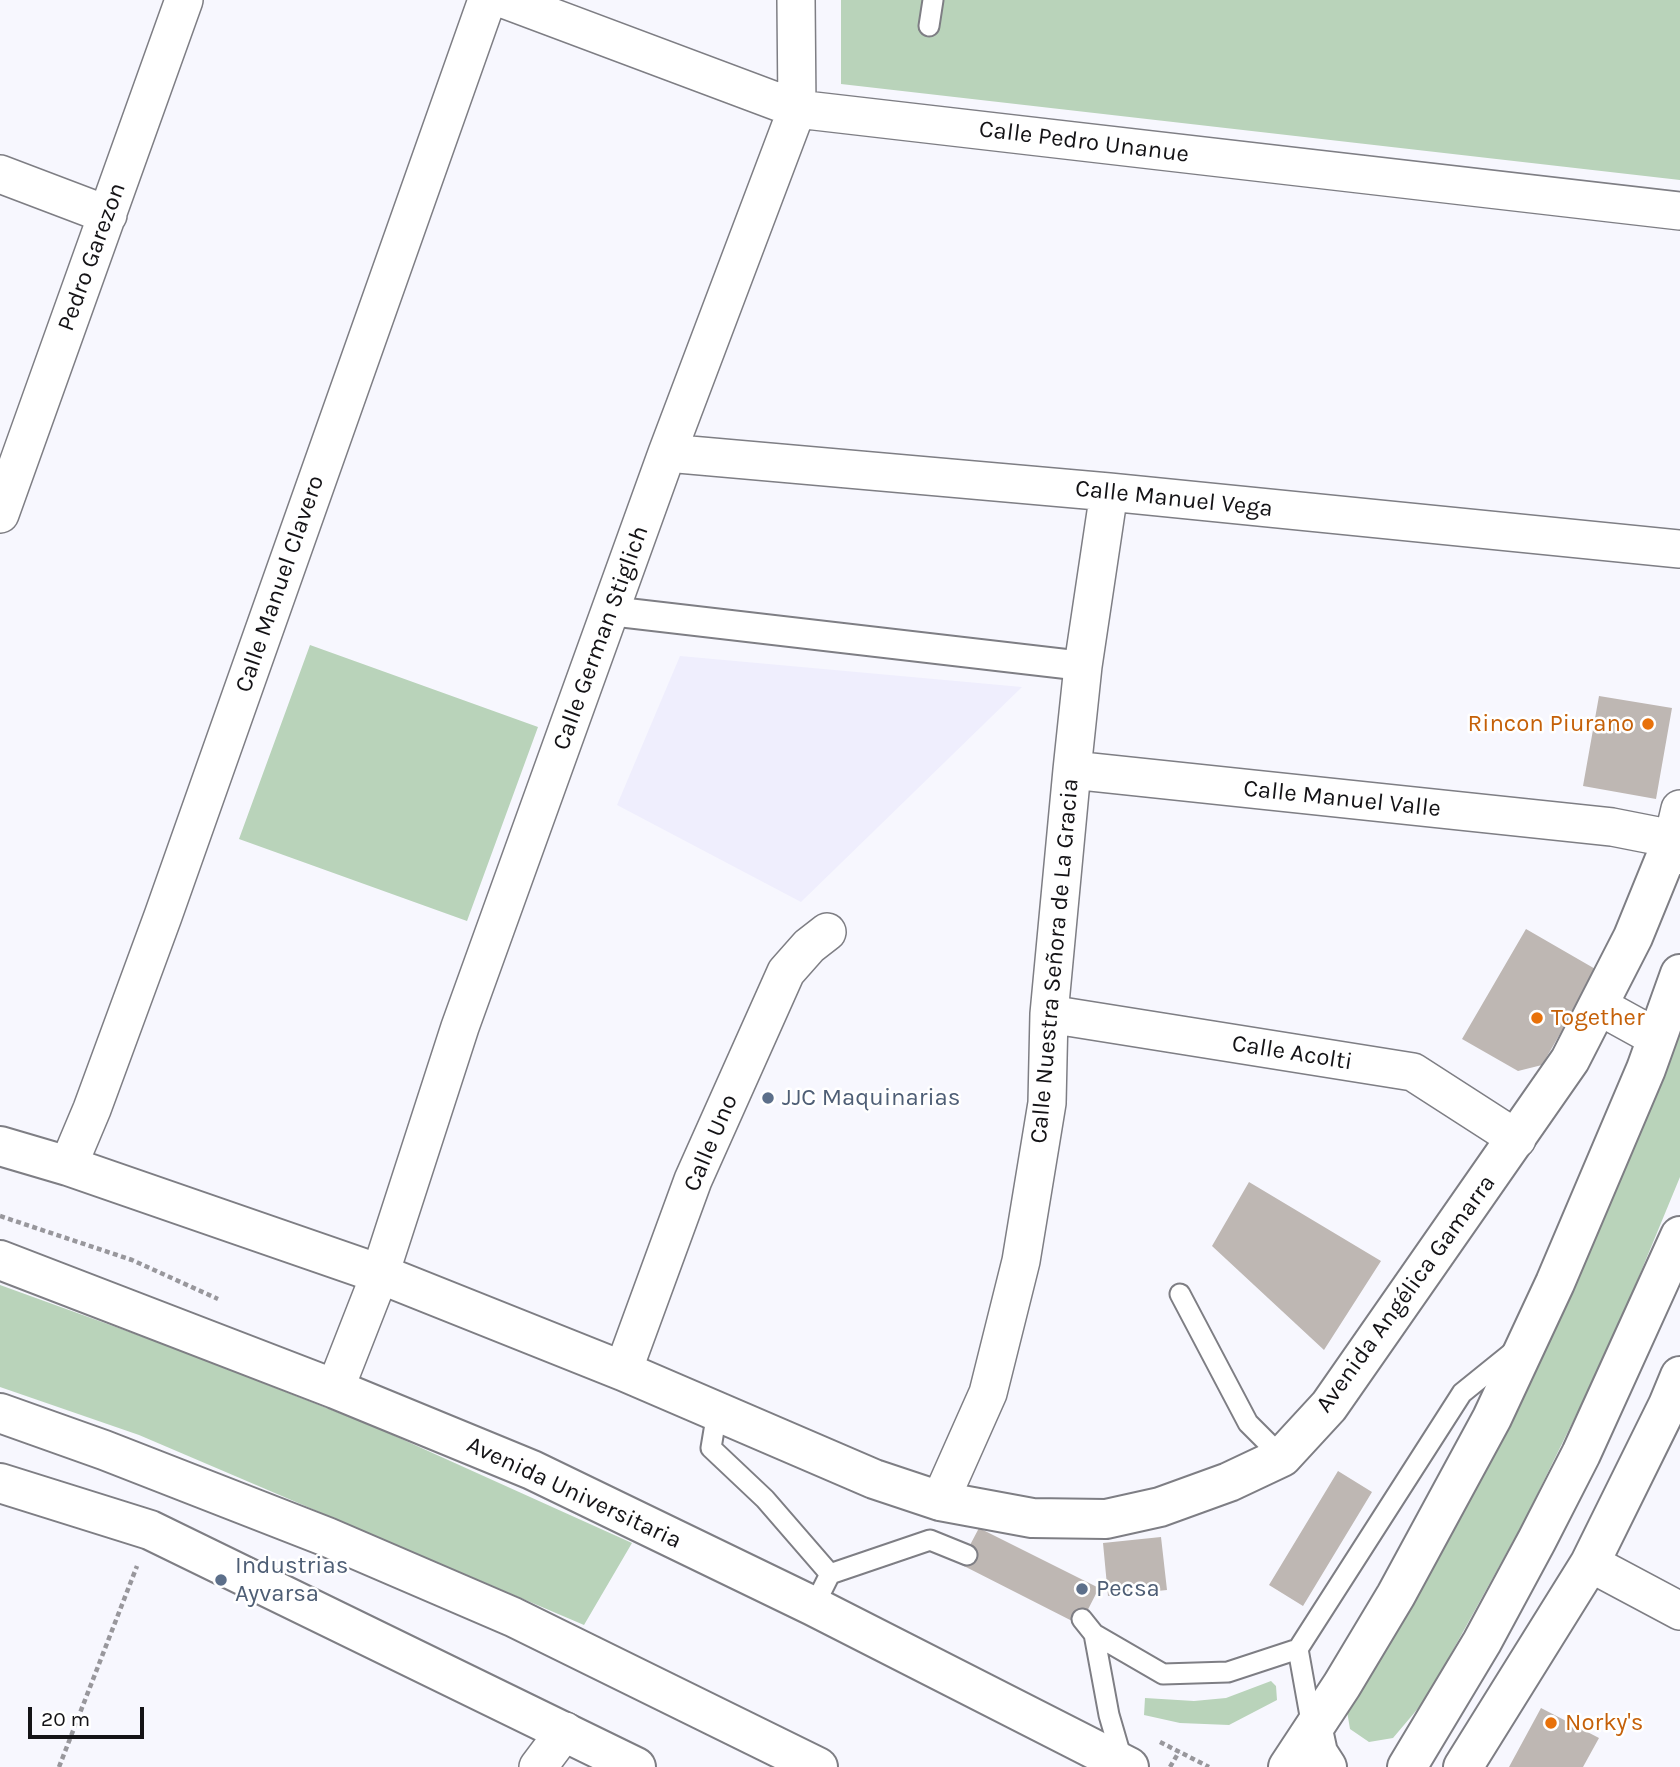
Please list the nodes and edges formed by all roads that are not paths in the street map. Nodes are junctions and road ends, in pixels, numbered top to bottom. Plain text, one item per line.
1 (184, 0) edge
2 (487, 0) edge
3 (506, 0) edge
4 (796, 0) edge
5 (933, 0) edge
6 (929, 26) dead end
7 (797, 109) junction
8 (0, 174) edge
9 (1680, 211) edge
10 (108, 215) junction
11 (667, 453) junction
12 (1109, 492) junction
13 (1, 510) edge
14 (1680, 549) edge
15 (611, 611) junction
16 (1083, 666) junction
17 (1072, 770) junction
18 (1678, 834) edge
19 (827, 932) dead end
20 (1680, 974) edge
21 (1599, 1006) junction
22 (1049, 1014) junction
23 (1657, 1038) junction
24 (1517, 1139) junction
25 (0, 1146) edge
26 (68, 1166) junction
27 (1680, 1236) edge
28 (0, 1260) edge
29 (380, 1274) junction
30 (1180, 1294) dead end
31 (1531, 1337) junction
32 (623, 1371) junction
33 (1680, 1376) edge
34 (335, 1389) junction
35 (717, 1412) junction
36 (0, 1413) edge
37 (1282, 1457) junction
38 (0, 1483) edge
39 (940, 1501) junction
40 (967, 1555) dead end
41 (1590, 1563) junction
42 (822, 1590) junction
43 (1680, 1611) edge
44 (1082, 1619) dead end
45 (1094, 1634) junction
46 (1298, 1649) junction
47 (1313, 1730) junction
48 (565, 1731) junction
49 (1126, 1765) edge
50 (538, 1767) edge
51 (636, 1767) edge
52 (818, 1767) edge
53 (1288, 1767) edge
54 (1327, 1767) edge
55 (1407, 1767) edge
56 (1463, 1767) edge

1 - 10 street, Pedro Garezon
2 - 26 street, Calle Manuel Clavero
3 - 7 street, Calle Pedro Unanue
4 - 7 street, Calle German Stiglich
5 - 6 lane
7 - 9 street, Calle Pedro Unanue
7 - 11 street, Calle German Stiglich
8 - 10 street
10 - 13 street, Pedro Garezon
11 - 12 street, Calle Manuel Vega
11 - 15 street, Calle German Stiglich
12 - 14 street, Calle Manuel Vega
12 - 16 street, Calle Nuestra Señora de La Gracia
15 - 16 street
15 - 29 street, Calle German Stiglich
16 - 17 street, Calle Nuestra Señora de La Gracia
17 - 18 street, Calle Manuel Valle
17 - 22 street, Calle Nuestra Señora de La Gracia
18 - 21 main road, Avenida Angélica Gamarra
19 - 32 street, Calle Uno
20 - 23 main road
21 - 23 street
21 - 24 main road, Avenida Angélica Gamarra
22 - 24 street, Calle Acolti
22 - 39 street, Calle Nuestra Señora de La Gracia
23 - 31 main road
24 - 37 main road, Avenida Angélica Gamarra
25 - 26 main road
26 - 29 main road
27 - 55 main road
28 - 34 main road, Avenida Universitaria
29 - 32 main road
29 - 34 street, Calle German Stiglich
30 - 37 lane
31 - 46 lane
31 - 47 main road
32 - 35 main road
33 - 41 main road
34 - 42 main road, Avenida Universitaria
35 - 39 main road
35 - 42 lane
36 - 52 main road
37 - 39 main road, Avenida Angélica Gamarra
38 - 48 main road
40 - 42 lane
41 - 43 street
41 - 56 main road
42 - 49 main road, Avenida Universitaria
44 - 45 lane
45 - 46 lane
45 - 49 lane
46 - 47 lane
47 - 53 main road
47 - 54 main road
48 - 50 street
48 - 51 main road

